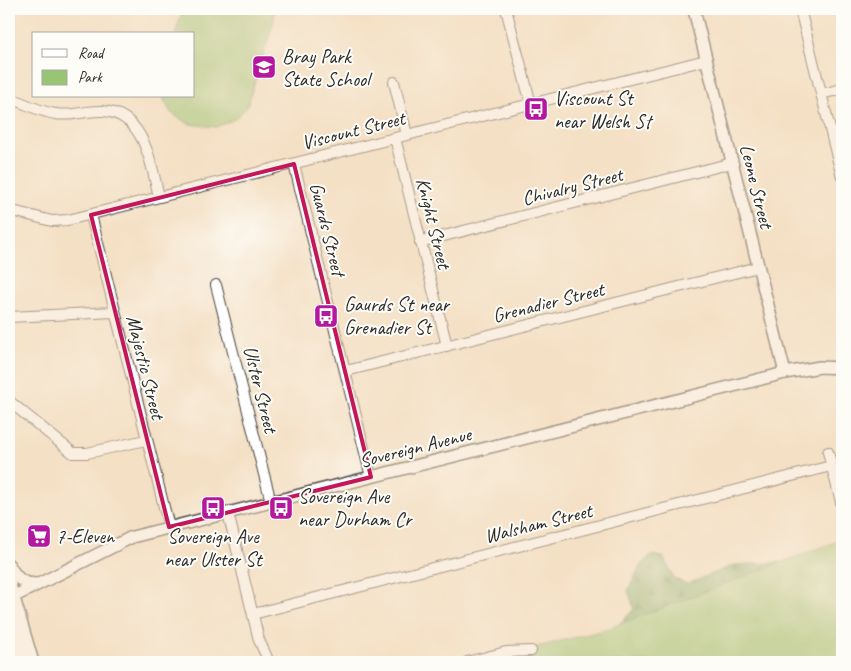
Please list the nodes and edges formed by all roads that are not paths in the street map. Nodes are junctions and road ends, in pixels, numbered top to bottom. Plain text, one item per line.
1 (506, 9) edge
2 (696, 9) edge
3 (800, 9) edge
4 (706, 60) junction
5 (394, 82) dead end
6 (842, 88) edge
7 (821, 94) junction
8 (9, 97) edge
9 (530, 104) junction
10 (407, 135) junction
11 (395, 138) junction
12 (732, 163) junction
13 (294, 164) junction
14 (842, 177) edge
15 (159, 197) junction
16 (9, 210) edge
17 (91, 214) junction
18 (420, 242) junction
19 (758, 267) junction
20 (216, 285) dead end
21 (115, 312) junction
22 (9, 317) edge
23 (447, 346) junction
24 (842, 368) edge
25 (346, 371) junction
26 (785, 373) junction
27 (9, 401) edge
28 (146, 440) junction
29 (828, 452) dead end
30 (831, 466) junction
31 (371, 477) junction
32 (272, 502) junction
33 (842, 506) edge
34 (228, 513) junction
35 (169, 527) junction
36 (9, 565) edge
37 (9, 581) edge
38 (39, 584) junction
39 (12, 597) edge
40 (9, 608) edge
41 (253, 614) junction
42 (532, 651) dead end
43 (23, 662) edge
44 (32, 662) edge
45 (269, 662) edge
46 (467, 662) edge

1 - 9 street
2 - 4 street, Leone Street
3 - 7 street
4 - 9 street, Viscount Street
4 - 12 street, Leone Street
5 - 10 street
6 - 7 street
7 - 14 street
8 - 15 street
9 - 10 street, Viscount Street
10 - 11 street, Viscount Street
11 - 13 street, Viscount Street
11 - 18 street, Knight Street
12 - 18 street, Chivalry Street
12 - 19 street, Leone Street
13 - 15 street, Viscount Street
13 - 25 street, Guards Street
15 - 17 street, Viscount Street
16 - 17 street, Viscount Street
17 - 21 street, Majestic Street
18 - 23 street, Knight Street
19 - 23 street, Grenadier Street
19 - 26 street, Leone Street
20 - 32 street, Ulster Street
21 - 22 street
21 - 28 street, Majestic Street
23 - 25 street, Grenadier Street
24 - 26 street, Sovereign Avenue
25 - 31 street, Guards Street
26 - 31 street, Sovereign Avenue
27 - 28 street
28 - 35 street, Majestic Street
29 - 30 street
30 - 33 street
30 - 41 street, Walsham Street
31 - 32 street, Sovereign Avenue
32 - 34 street, Sovereign Avenue
34 - 35 street, Sovereign Avenue
34 - 41 street
35 - 38 street, Sovereign Avenue
36 - 38 street
37 - 39 street
38 - 39 street, Sovereign Avenue
39 - 44 street
40 - 43 street
41 - 45 street
42 - 46 street

